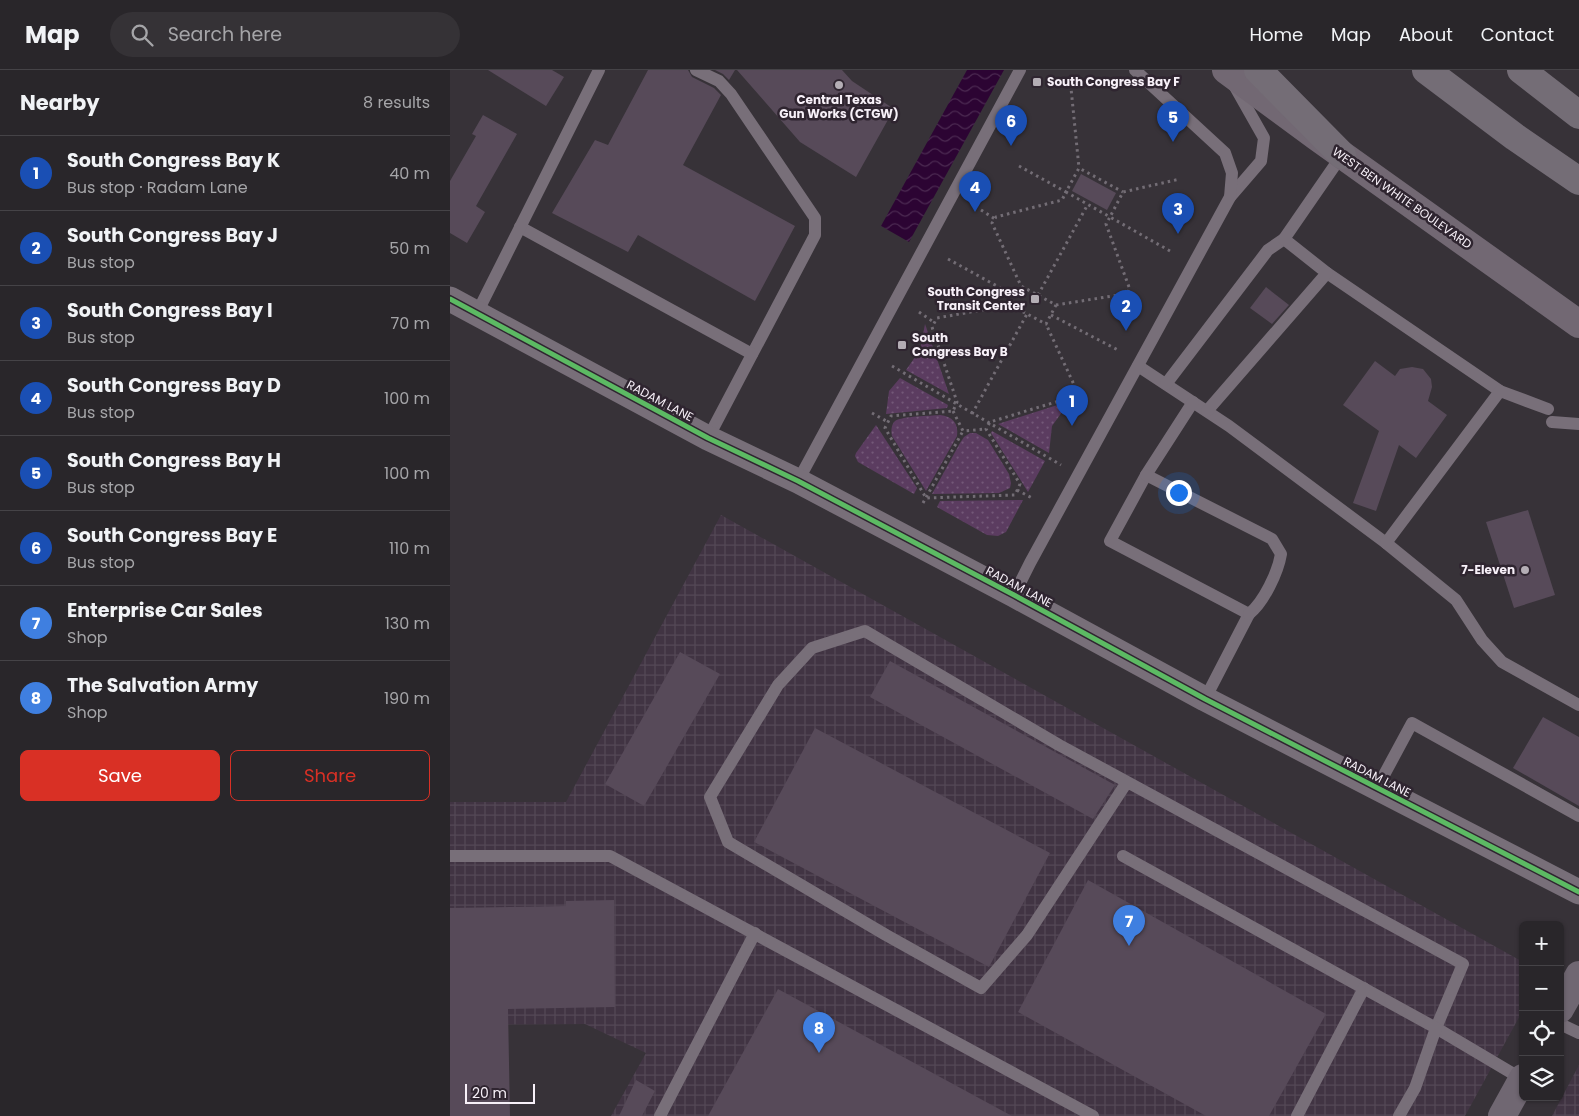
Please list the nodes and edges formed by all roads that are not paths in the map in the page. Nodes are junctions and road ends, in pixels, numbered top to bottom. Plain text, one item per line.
1 (599, 70) edge
2 (696, 70) edge
3 (1020, 70) edge
4 (1135, 70) edge
5 (1226, 70) edge
6 (1258, 70) edge
7 (1426, 70) edge
8 (1521, 70) edge
9 (1579, 115) edge
10 (1342, 155) junction
11 (1579, 181) edge
12 (1230, 197) junction
13 (520, 227) junction
14 (1284, 238) junction
15 (1327, 273) junction
16 (450, 299) edge
17 (477, 313) junction
18 (1579, 324) edge
19 (752, 354) junction
20 (1138, 366) junction
21 (1166, 384) junction
22 (1500, 391) junction
23 (1193, 402) junction
24 (1207, 411) junction
25 (1579, 424) edge
26 (708, 438) junction
27 (1146, 474) junction
28 (798, 481) junction
29 (1386, 543) junction
30 (1014, 595) junction
31 (1249, 614) junction
32 (1205, 699) junction
33 (1579, 705) edge
34 (1127, 782) junction
35 (1377, 788) junction
36 (1579, 816) edge
37 (450, 856) edge
38 (1123, 856) dead end
39 (1579, 892) edge
40 (755, 934) junction
41 (1579, 975) edge
42 (1364, 988) junction
43 (1564, 1002) edge
44 (1564, 1026) edge
45 (1436, 1028) junction
46 (1579, 1033) edge
47 (1519, 1076) edge
48 (1519, 1084) edge
49 (660, 1116) edge
50 (1093, 1116) edge
51 (1297, 1116) edge
52 (1399, 1116) edge
53 (1502, 1116) edge

1 - 13 lane
2 - 19 lane
3 - 28 lane
4 - 12 lane
5 - 10 main road, WEST BEN WHITE BOULEVARD
5 - 12 lane
6 - 10 highway
7 - 11 highway
8 - 9 highway
10 - 14 lane
10 - 18 main road, WEST BEN WHITE BOULEVARD
12 - 20 lane
13 - 17 lane
13 - 19 lane
14 - 15 lane
14 - 21 lane
15 - 22 lane
15 - 24 lane
16 - 17 street, RADAM LANE
17 - 26 street, RADAM LANE
19 - 26 lane
20 - 21 lane
20 - 30 lane
21 - 23 lane
22 - 25 lane
22 - 29 lane
23 - 24 lane
23 - 27 lane
24 - 29 lane
26 - 28 street, RADAM LANE
27 - 31 lane
27 - 31 lane
28 - 30 street, RADAM LANE
29 - 33 lane
30 - 32 street, RADAM LANE
31 - 32 lane
32 - 35 street, RADAM LANE
34 - 34 lane
34 - 45 lane
35 - 36 lane
35 - 39 street, RADAM LANE
37 - 40 lane
38 - 42 lane
40 - 49 lane
40 - 50 lane
41 - 43 main road
42 - 45 lane
42 - 51 lane
44 - 46 lane
45 - 47 lane
45 - 52 lane
48 - 53 main road

